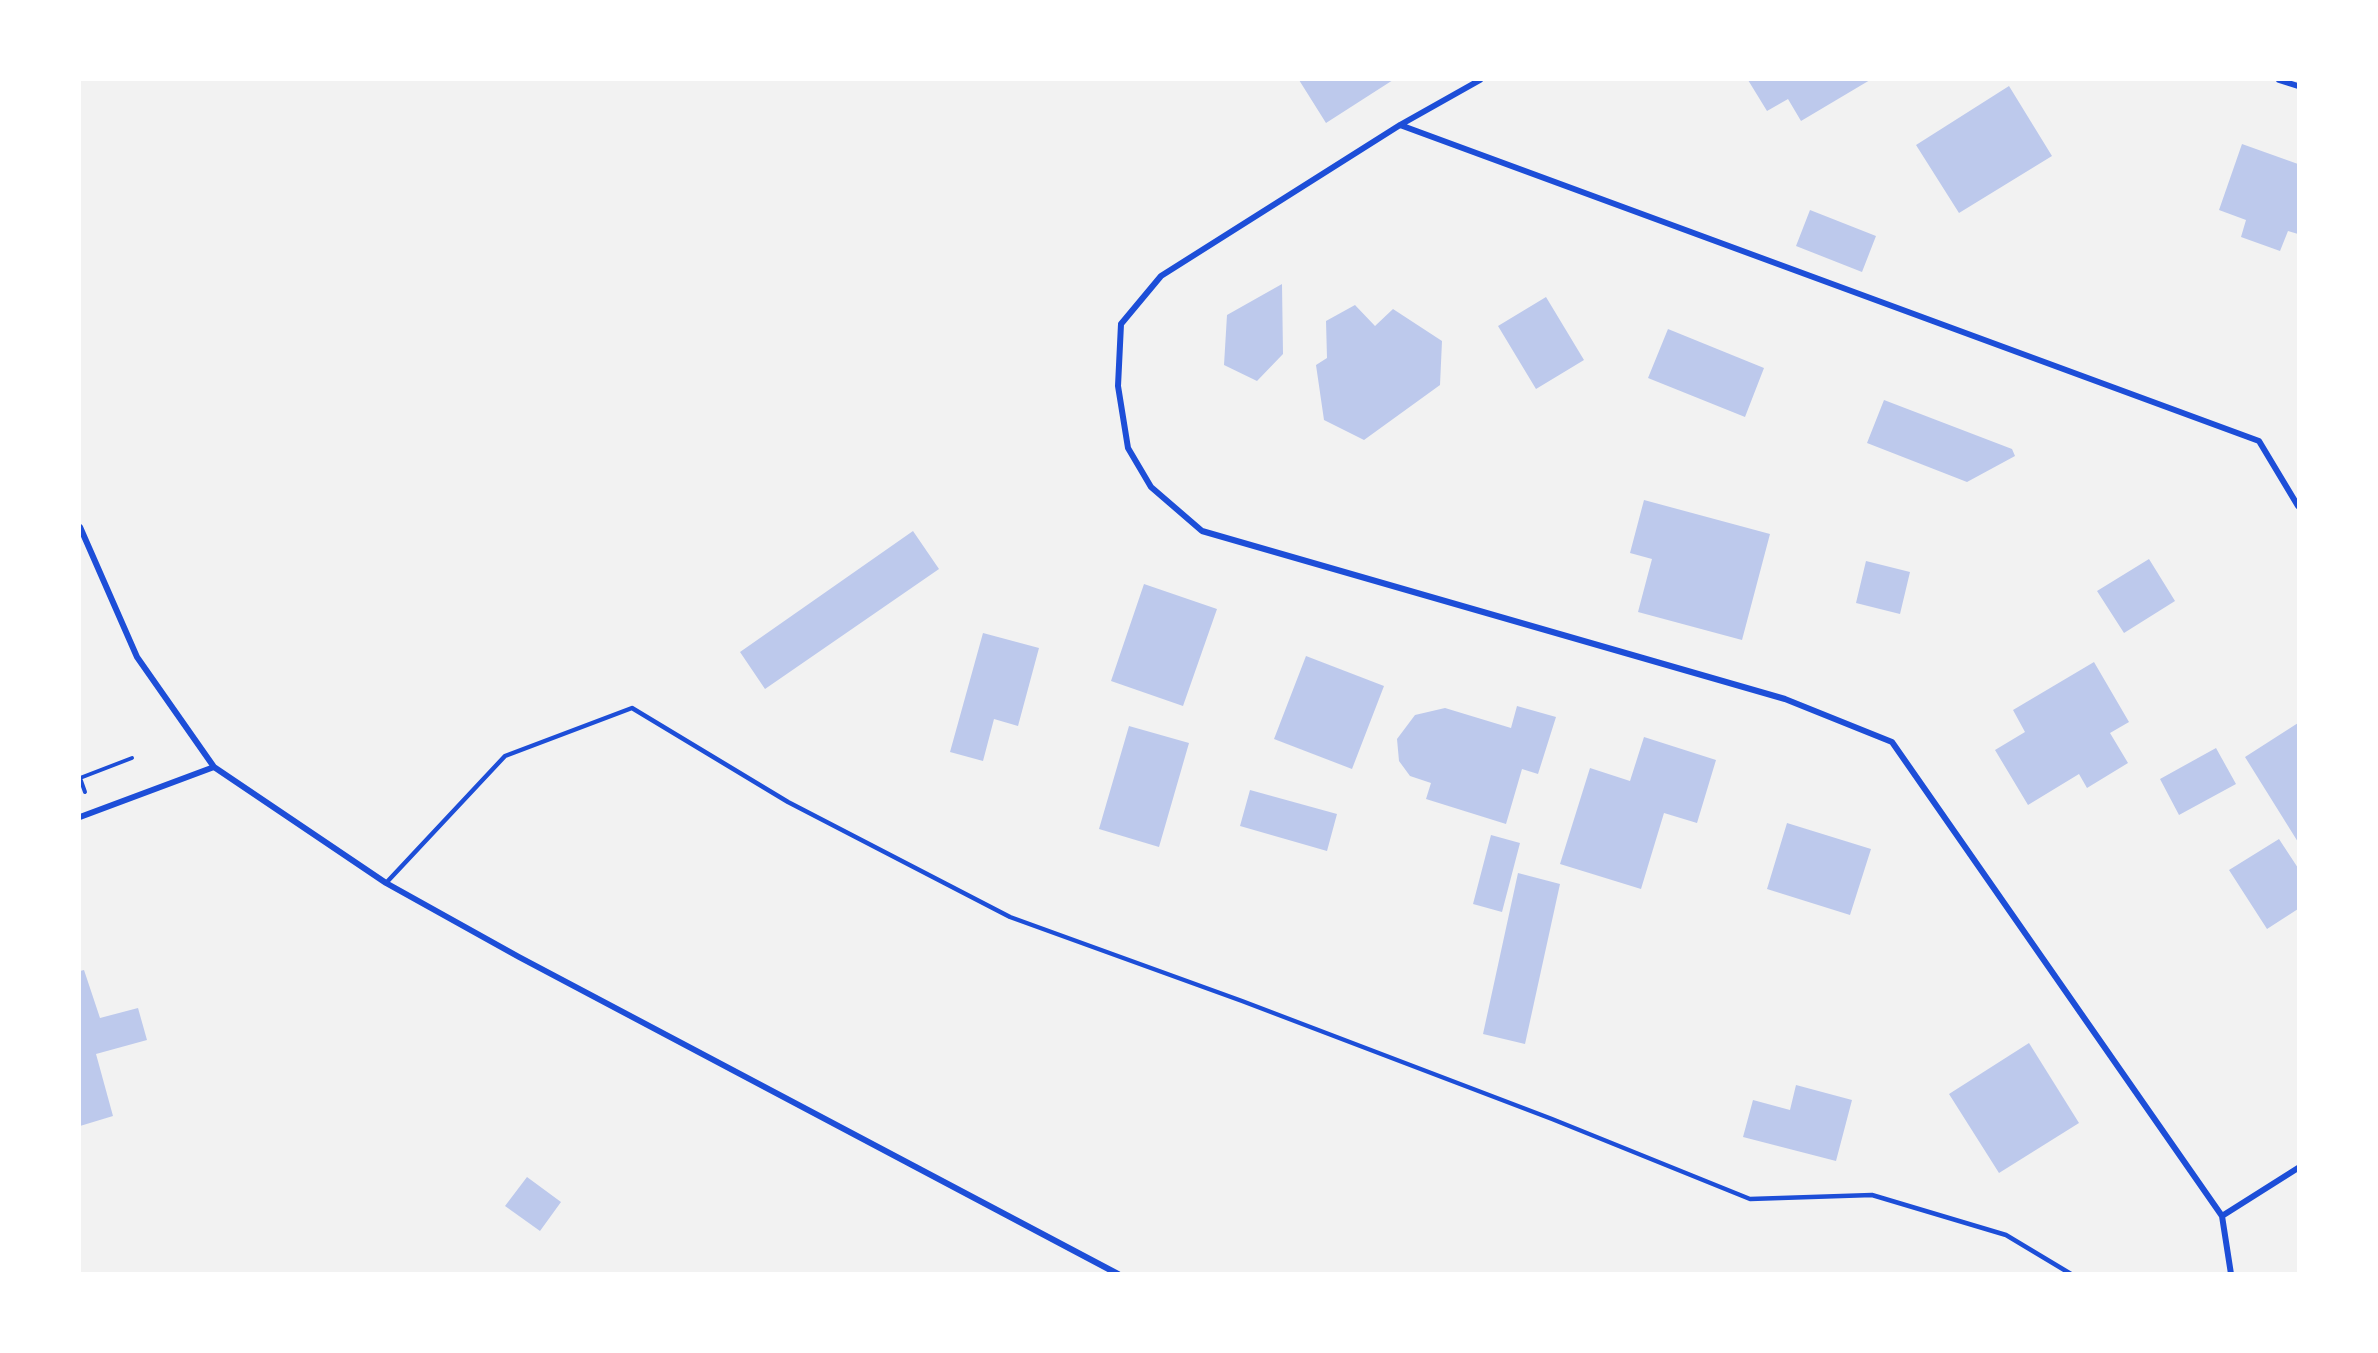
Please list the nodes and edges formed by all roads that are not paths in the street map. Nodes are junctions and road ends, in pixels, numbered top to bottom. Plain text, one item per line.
1 (1480, 80) edge
2 (2279, 80) edge
3 (2298, 86) edge
4 (1400, 125) junction
5 (2298, 506) edge
6 (80, 527) edge
7 (214, 766) junction
8 (80, 817) edge
9 (386, 883) junction
10 (2298, 1168) edge
11 (2222, 1216) junction
12 (1118, 1274) edge
13 (2071, 1274) edge
14 (2231, 1274) edge

1 - 4 street
2 - 3 street
4 - 5 street
4 - 11 street
6 - 7 street
7 - 8 street
7 - 9 street
9 - 12 street
9 - 13 lane
10 - 11 street
11 - 14 street

